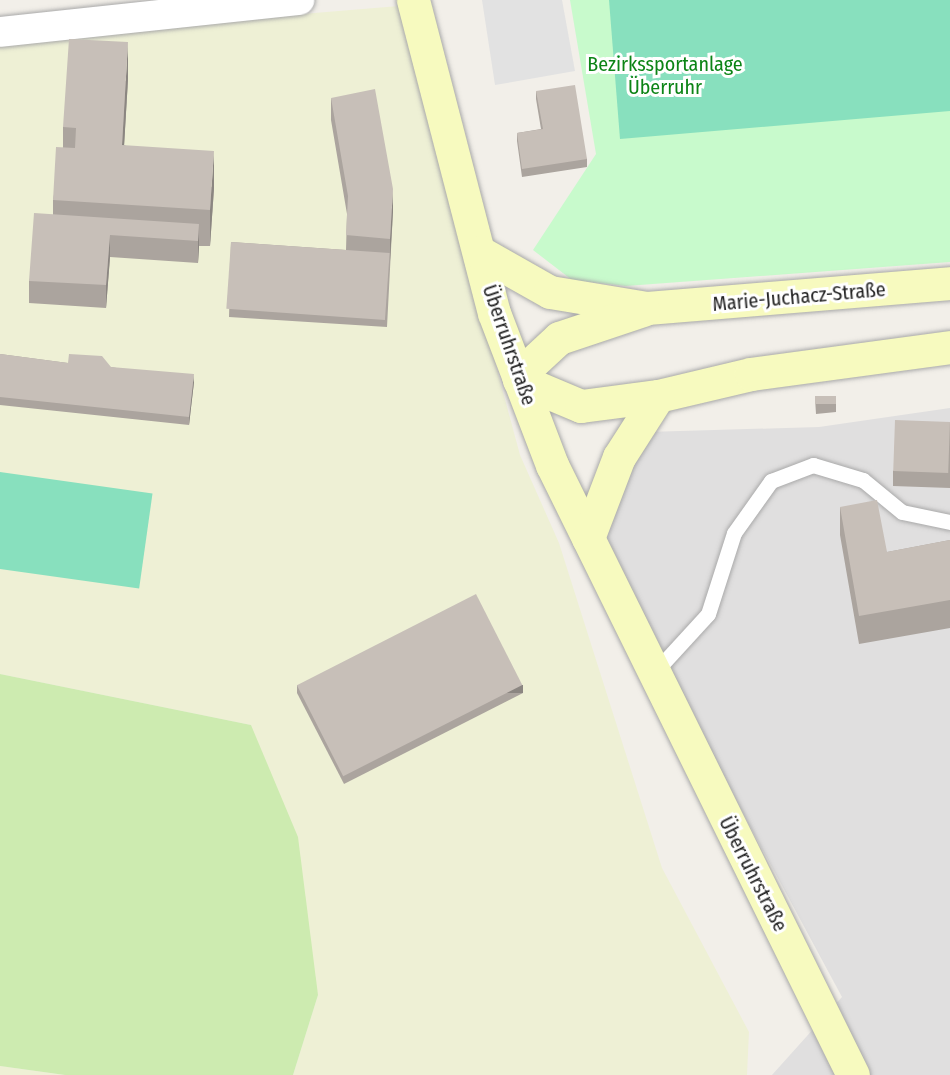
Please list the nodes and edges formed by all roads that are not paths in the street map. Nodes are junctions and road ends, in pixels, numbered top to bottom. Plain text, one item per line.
1 (299, 0) edge
2 (413, 0) edge
3 (0, 32) edge
4 (479, 252) junction
5 (950, 283) edge
6 (647, 308) junction
7 (950, 347) edge
8 (519, 378) junction
9 (658, 396) junction
10 (950, 522) edge
11 (588, 538) junction
12 (653, 674) junction
13 (854, 1075) edge

1 - 3 street
2 - 4 main road, Überruhrstraße
4 - 6 main road, Marie-Juchacz-Straße
4 - 8 main road, Überruhrstraße
5 - 6 main road, Marie-Juchacz-Straße
6 - 8 main road, Marie-Juchacz-Straße
7 - 9 main road
8 - 9 main road
8 - 11 main road, Überruhrstraße
9 - 11 main road
10 - 12 lane
11 - 12 main road, Überruhrstraße
12 - 13 main road, Überruhrstraße

